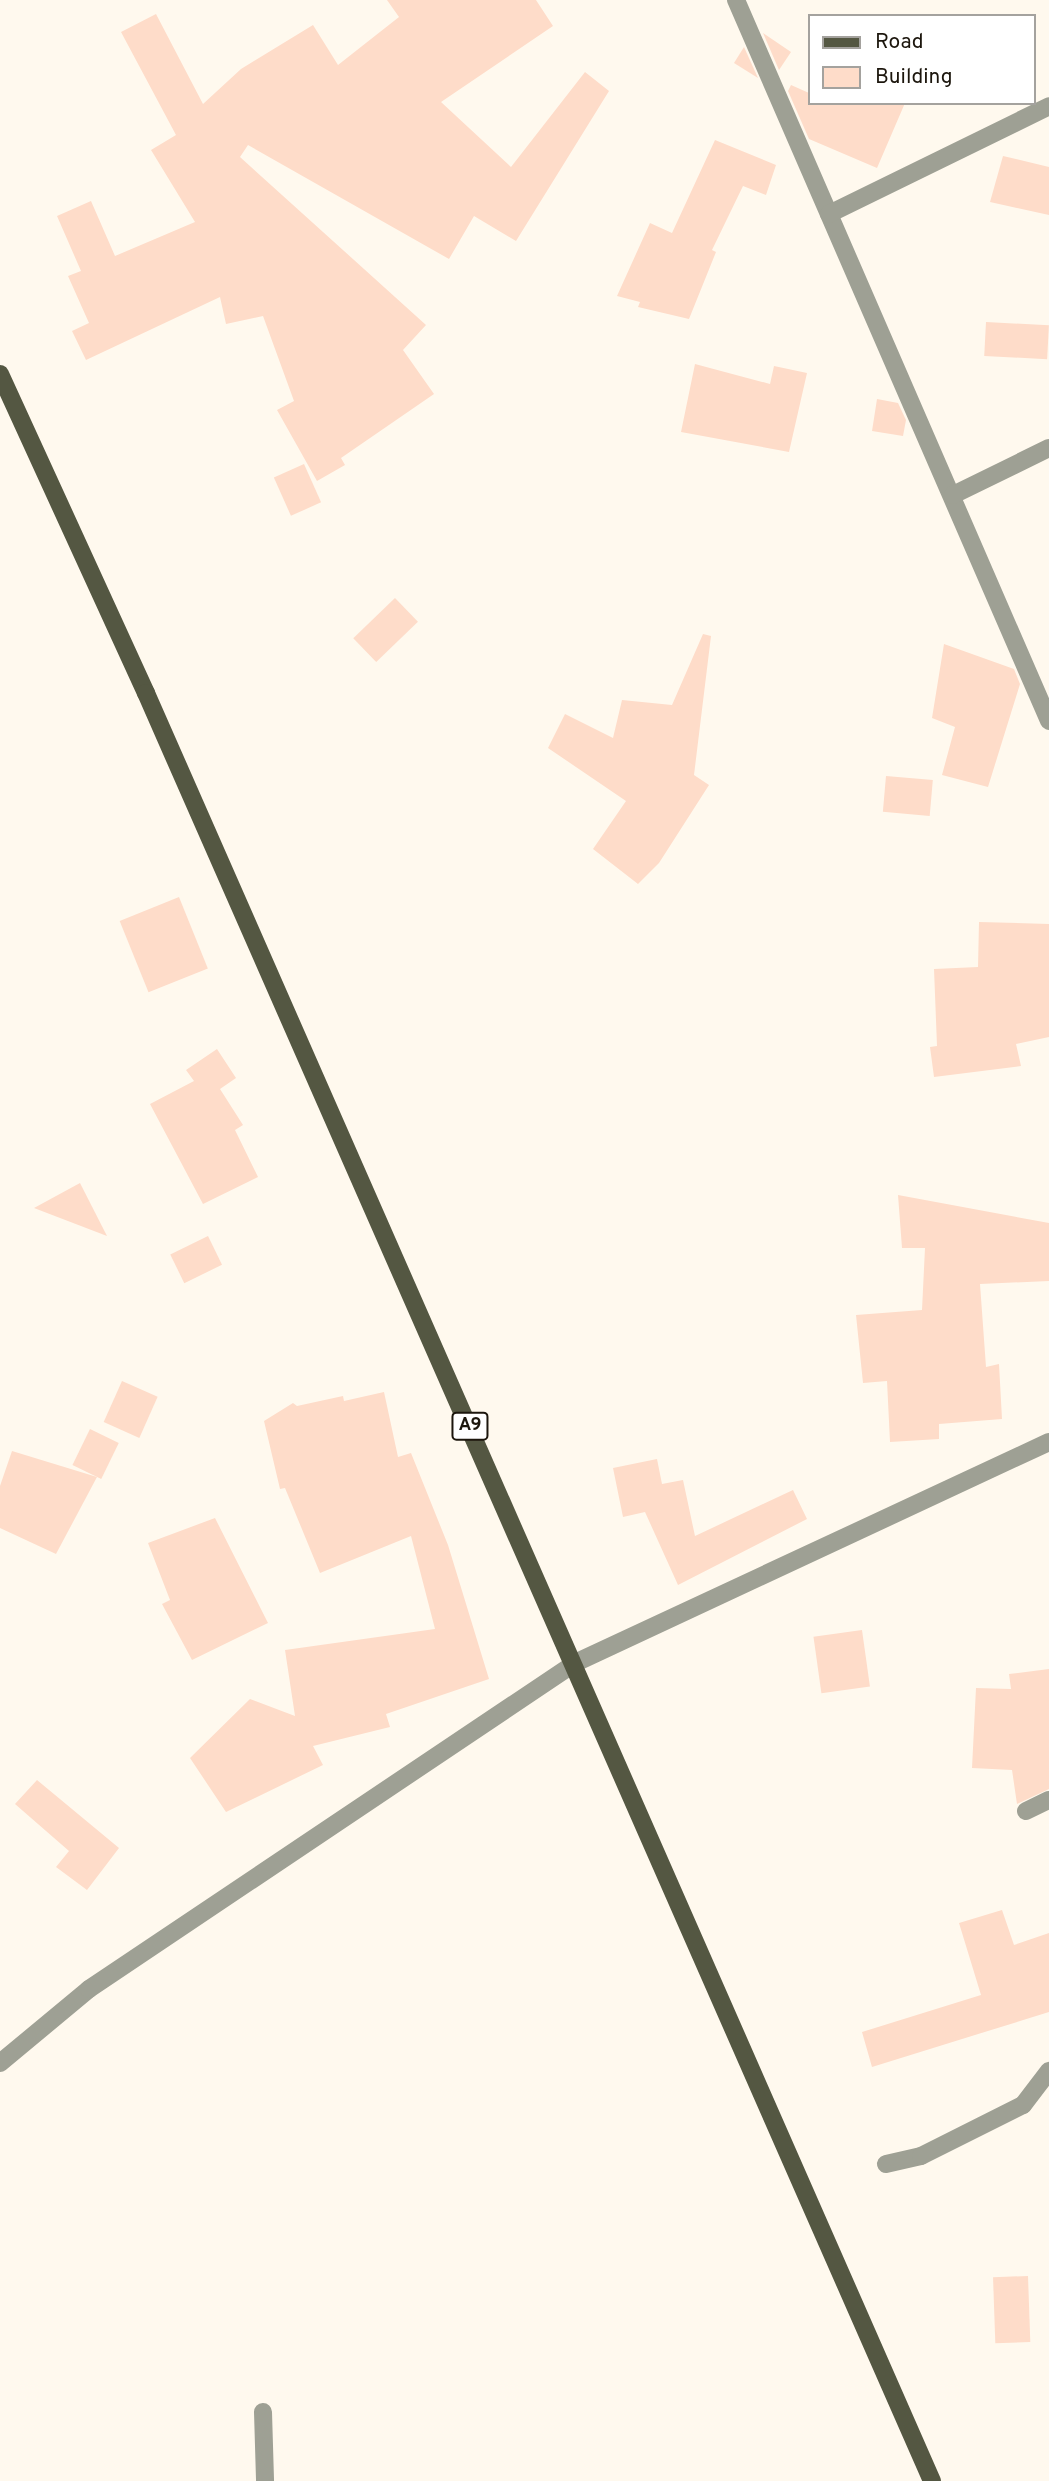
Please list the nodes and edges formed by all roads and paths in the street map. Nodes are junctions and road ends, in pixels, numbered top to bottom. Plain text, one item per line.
1 (736, 0) edge
2 (1049, 106) edge
3 (829, 214) junction
4 (0, 374) edge
5 (1049, 448) edge
6 (953, 495) junction
7 (1049, 721) edge
8 (1049, 1442) edge
9 (575, 1663) junction
10 (1049, 1800) edge
11 (1026, 1811) dead end
12 (0, 2063) edge
13 (1049, 2071) edge
14 (886, 2164) dead end
15 (263, 2412) dead end
16 (265, 2481) edge
17 (932, 2481) edge

1 - 3 street
2 - 3 street
3 - 6 street
4 - 9 main road, A9
5 - 6 street
6 - 7 street
8 - 9 street
9 - 12 street
9 - 17 main road, A9
10 - 11 street
13 - 14 street
15 - 16 street

